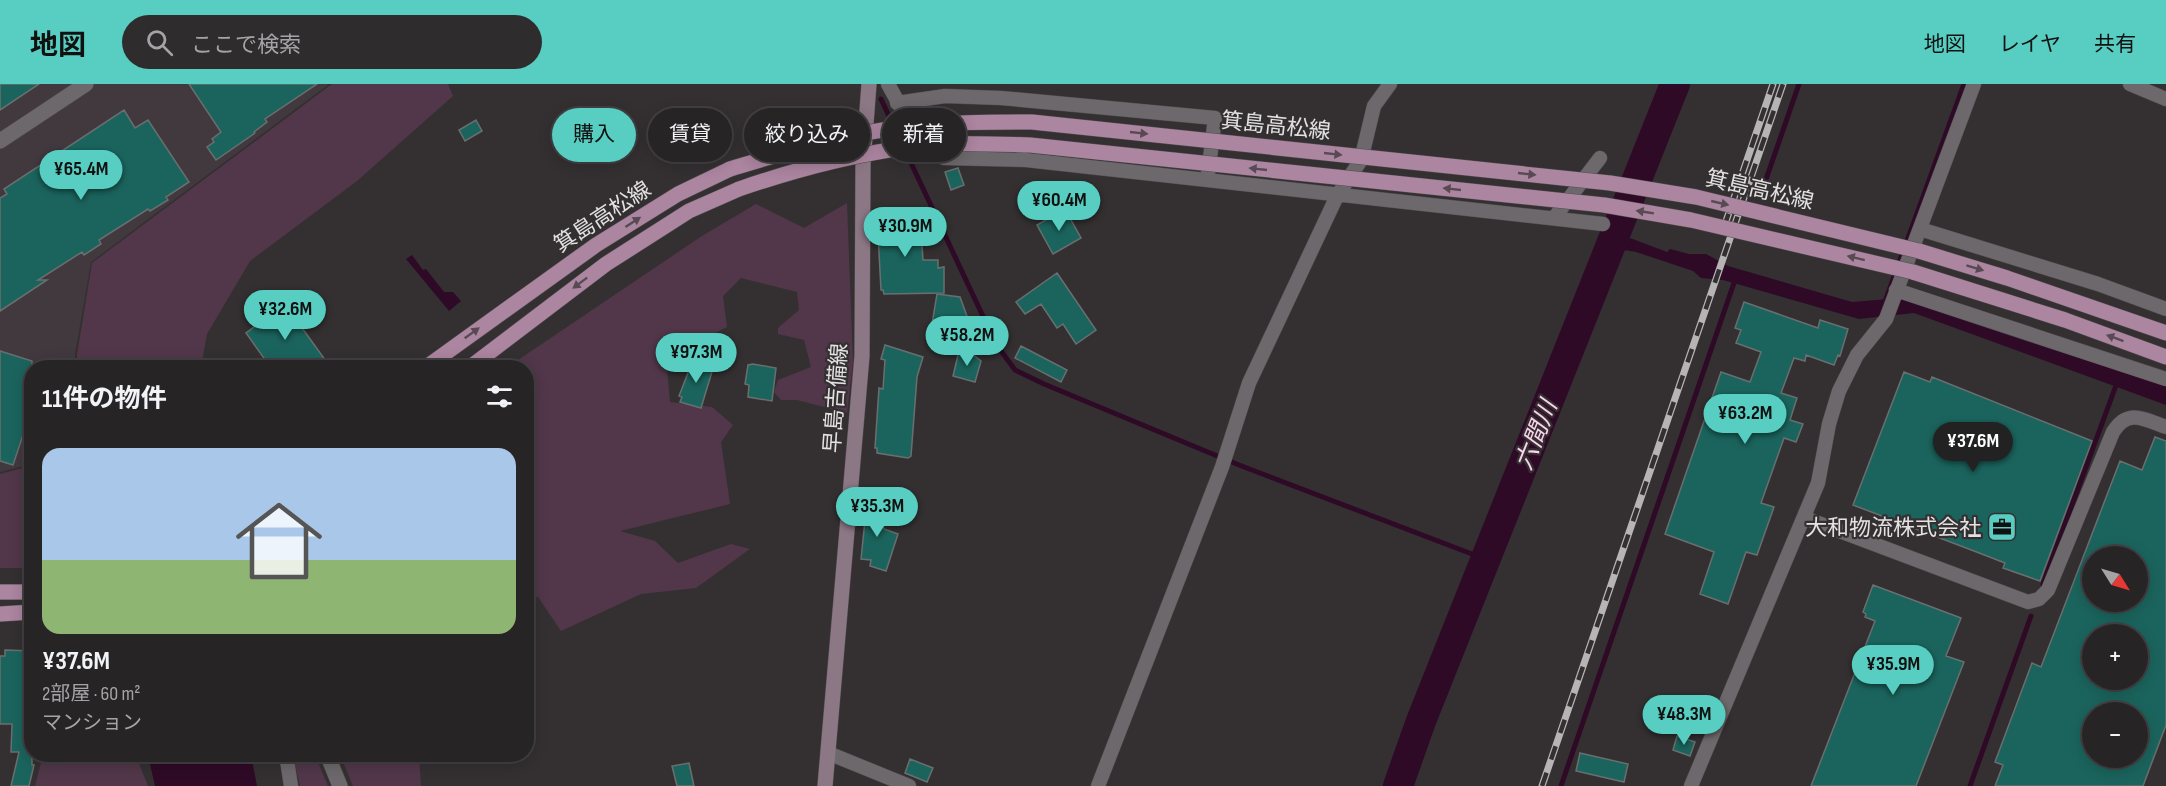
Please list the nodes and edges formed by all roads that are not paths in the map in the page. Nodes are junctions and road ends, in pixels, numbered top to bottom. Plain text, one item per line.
1 (86, 84) edge
2 (888, 84) edge
3 (1390, 84) edge
4 (1974, 84) edge
5 (2130, 84) edge
6 (870, 85) edge
7 (2166, 99) edge
8 (897, 103) junction
9 (0, 141) edge
10 (1600, 158) dead end
11 (1207, 181) junction
12 (1337, 196) junction
13 (1554, 218) junction
14 (1603, 224) dead end
15 (1920, 228) junction
16 (1895, 294) junction
17 (2166, 309) edge
18 (2166, 333) edge
19 (2166, 357) edge
20 (436, 360) edge
21 (480, 360) edge
22 (2166, 378) edge
23 (2166, 427) edge
24 (1805, 518) junction
25 (0, 592) edge
26 (24, 592) edge
27 (24, 612) edge
28 (0, 614) edge
29 (828, 753) junction
30 (287, 762) edge
31 (330, 762) edge
32 (291, 786) edge
33 (340, 786) edge
34 (825, 786) edge
35 (909, 786) edge
36 (1098, 786) edge
37 (1690, 786) edge

1 - 9 street
2 - 8 street
3 - 12 street
4 - 15 street
5 - 7 street
6 - 29 main road, 早島吉備線
8 - 11 street
8 - 11 street
10 - 13 street
11 - 12 street
12 - 13 street
12 - 36 street
13 - 14 street
15 - 16 street
15 - 17 street
16 - 22 street
16 - 24 street
20 -> 18 main road, 箕島高松線, bridge
19 -> 21 main road, 箕島高松線, bridge
23 - 24 street
24 - 37 street
25 - 26 main road
27 - 28 main road
29 - 34 main road, 早島吉備線
29 - 35 street
30 - 32 street
31 - 33 street

